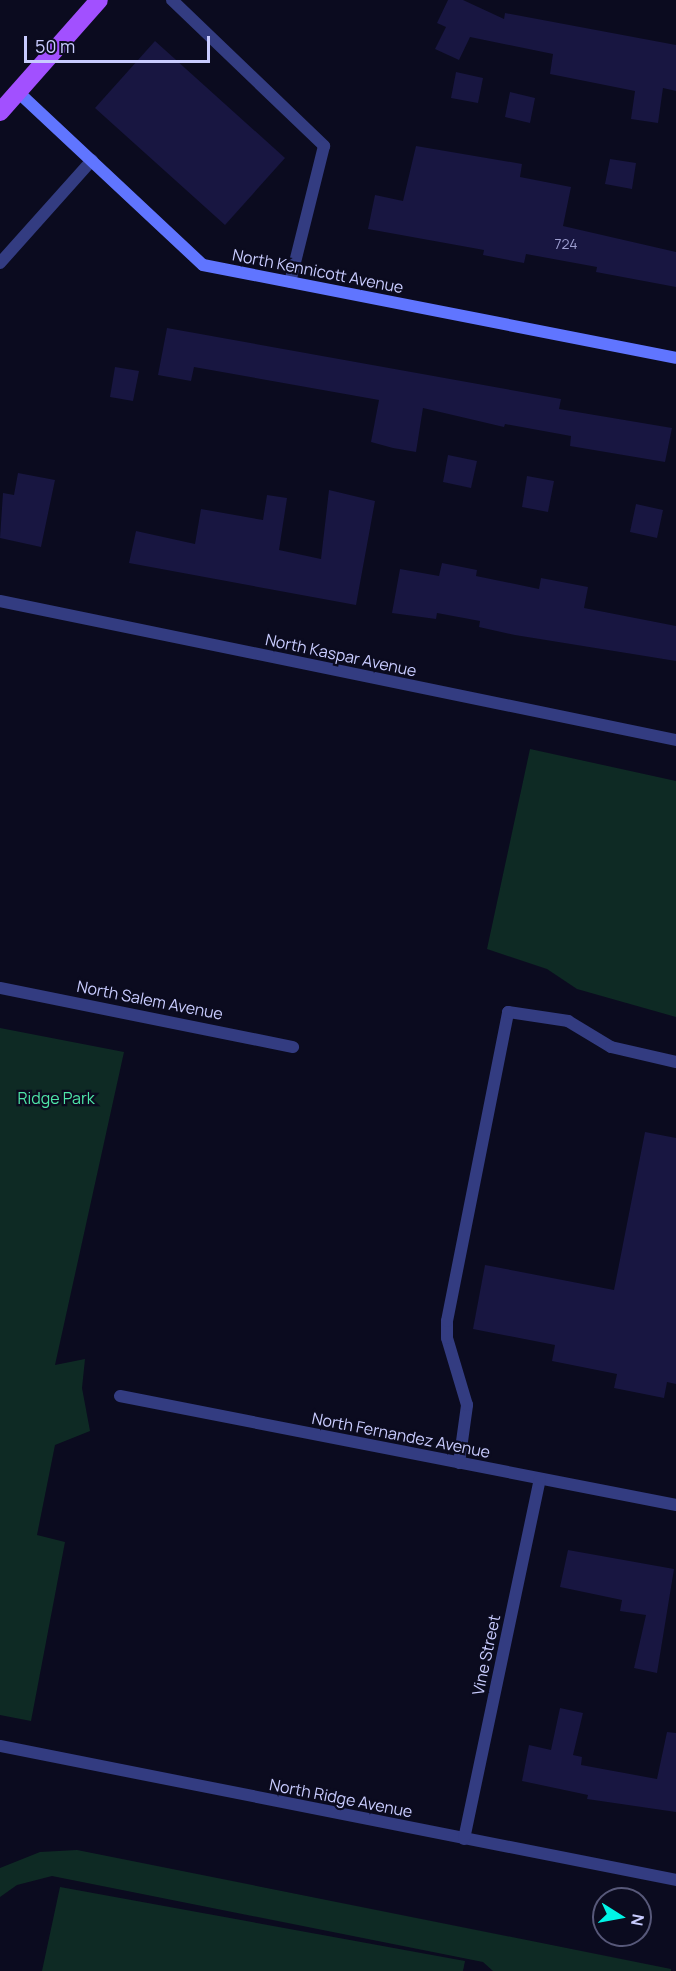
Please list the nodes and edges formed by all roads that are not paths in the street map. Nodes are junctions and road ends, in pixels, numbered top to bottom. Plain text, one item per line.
1 (99, 0) edge
2 (172, 0) edge
3 (18, 92) junction
4 (0, 112) edge
5 (92, 160) junction
6 (0, 263) edge
7 (290, 282) junction
8 (676, 358) edge
9 (0, 601) edge
10 (676, 740) edge
11 (0, 988) edge
12 (293, 1047) dead end
13 (676, 1062) edge
14 (120, 1396) dead end
15 (459, 1463) junction
16 (540, 1479) junction
17 (676, 1505) edge
18 (0, 1746) edge
19 (464, 1839) junction
20 (676, 1880) edge

1 - 3 main road
2 - 7 street
3 - 4 main road
3 - 5 street, North Kennicott Avenue
5 - 6 street
5 - 7 street, North Kennicott Avenue
7 - 8 street, North Kennicott Avenue
9 - 10 street, North Kaspar Avenue
11 - 12 street, North Salem Avenue
13 - 15 street
14 - 15 street, North Fernandez Avenue
15 - 16 street, North Fernandez Avenue
16 - 17 street, North Fernandez Avenue
16 - 19 street, Vine Street
18 - 19 street, North Ridge Avenue
19 - 20 street, North Ridge Avenue

